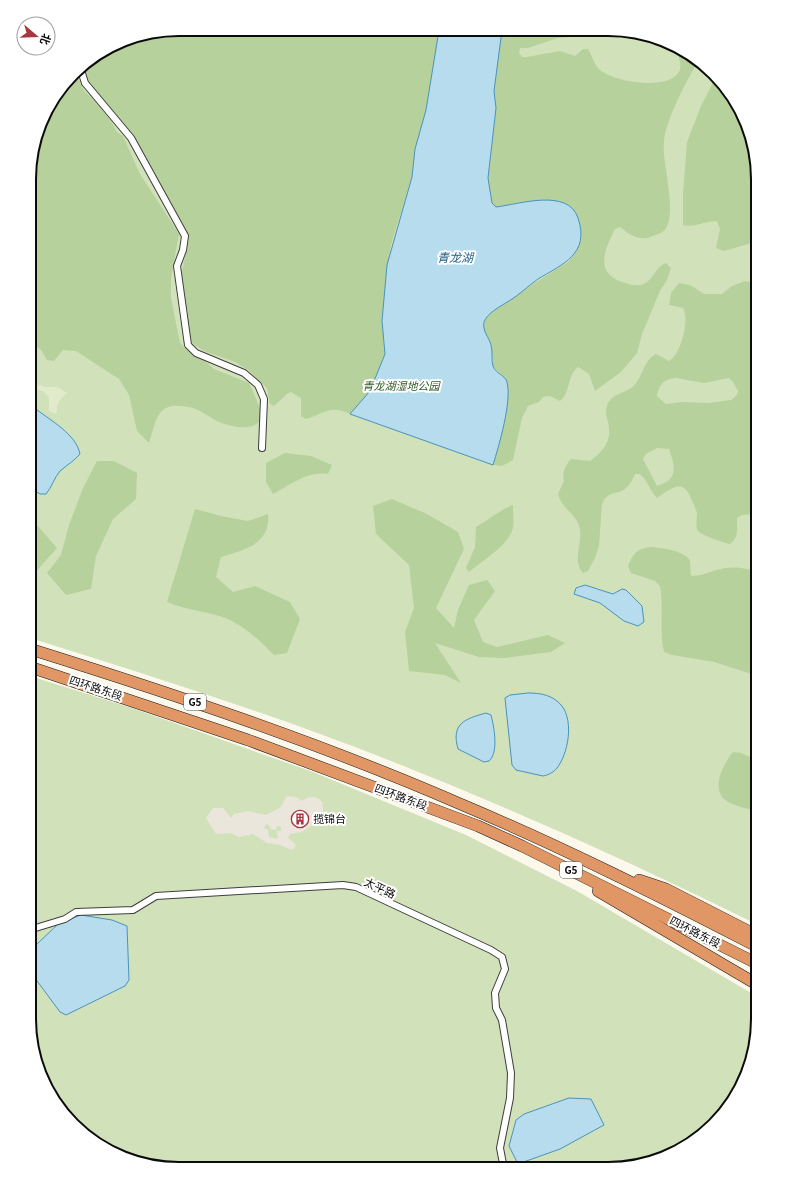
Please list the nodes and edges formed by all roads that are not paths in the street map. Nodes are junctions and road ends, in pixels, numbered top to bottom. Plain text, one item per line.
1 (82, 74) edge
2 (262, 448) dead end
3 (36, 651) edge
4 (36, 669) edge
5 (522, 846) junction
6 (577, 857) junction
7 (36, 928) edge
8 (751, 932) edge
9 (751, 944) edge
10 (751, 960) edge
11 (751, 981) edge
12 (503, 1162) edge

1 - 2 street
3 - 6 highway, 四环路东段 / G5
4 - 5 highway, 四环路东段 / G5
5 - 10 highway, 四环路东段 / G5
5 - 11 highway
6 - 8 highway
6 - 9 highway, 四环路东段 / G5
7 - 12 street, 太平路

